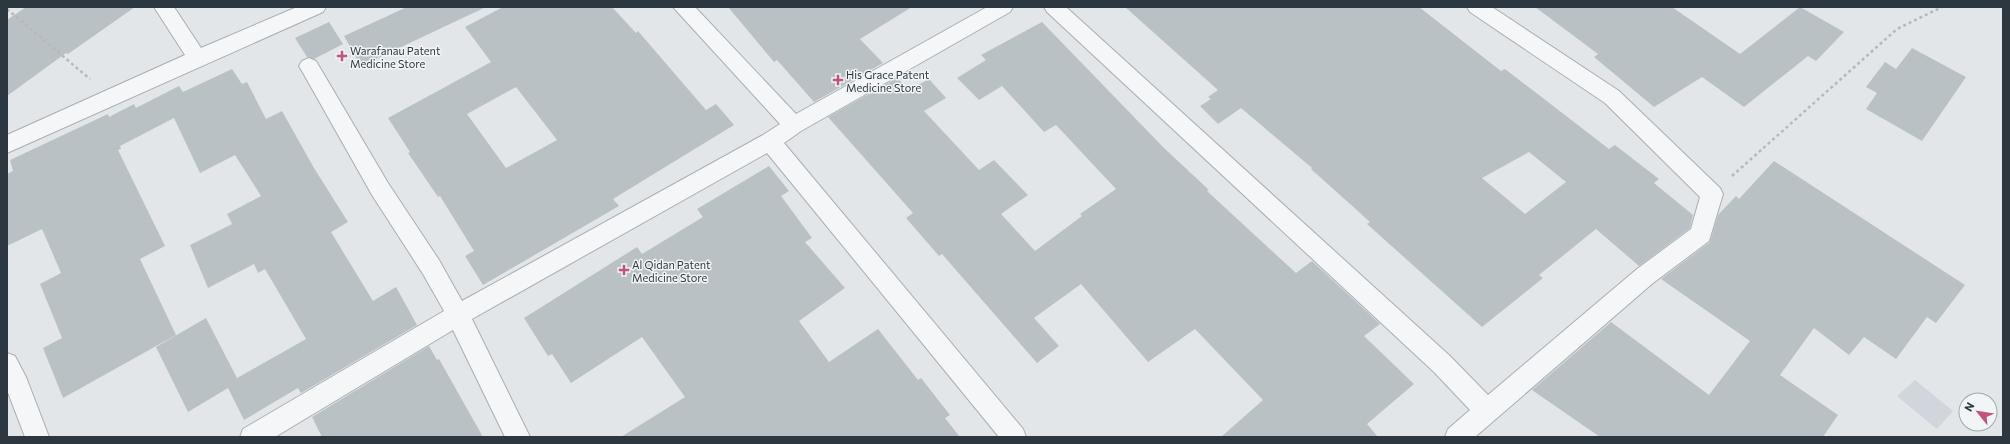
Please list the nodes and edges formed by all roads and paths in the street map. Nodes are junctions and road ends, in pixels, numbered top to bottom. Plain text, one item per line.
1 (164, 7) edge
2 (316, 7) edge
3 (683, 7) edge
4 (1003, 7) edge
5 (1054, 7) edge
6 (1477, 7) edge
7 (1942, 7) edge
8 (7, 9) edge
9 (196, 58) junction
10 (309, 66) dead end
11 (110, 97) junction
12 (794, 125) junction
13 (770, 140) junction
14 (7, 144) edge
15 (1712, 194) junction
16 (458, 315) junction
17 (7, 364) edge
18 (1487, 411) junction
19 (37, 437) edge
20 (252, 437) edge
21 (518, 437) edge
22 (1014, 437) edge
23 (1457, 437) edge

1 - 9 street
2 - 9 street
3 - 12 street
4 - 12 street
5 - 18 street
6 - 15 street
7 - 15 path
8 - 11 path
9 - 11 street
10 - 16 street
11 - 14 street
12 - 13 street
13 - 16 street
13 - 22 street
15 - 18 street
16 - 20 street
16 - 21 street
17 - 19 street
18 - 23 street

